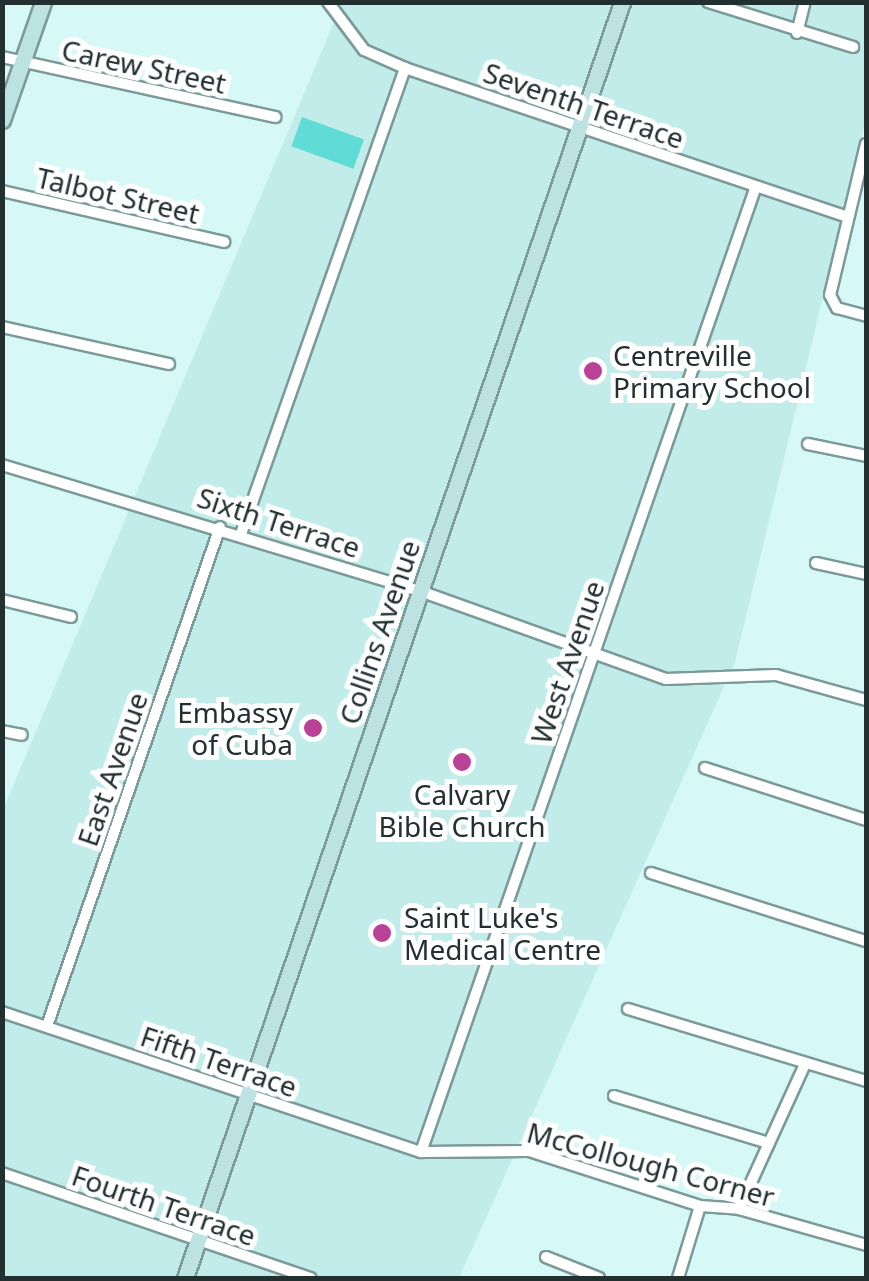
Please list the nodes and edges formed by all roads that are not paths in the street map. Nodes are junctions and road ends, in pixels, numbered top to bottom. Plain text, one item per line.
1 (43, 2) edge
2 (328, 2) edge
3 (622, 2) edge
4 (708, 2) edge
5 (805, 2) edge
6 (797, 32) junction
7 (852, 47) dead end
8 (2, 58) edge
9 (23, 62) junction
10 (405, 68) junction
11 (275, 117) dead end
12 (2, 120) edge
13 (578, 128) junction
14 (866, 144) edge
15 (862, 177) edge
16 (756, 186) junction
17 (2, 191) edge
18 (848, 218) junction
19 (224, 242) dead end
20 (866, 316) edge
21 (2, 327) edge
22 (169, 364) dead end
23 (808, 444) dead end
24 (866, 456) edge
25 (2, 465) edge
26 (220, 527) junction
27 (241, 534) junction
28 (816, 563) dead end
29 (866, 574) edge
30 (420, 591) junction
31 (2, 600) edge
32 (71, 616) dead end
33 (593, 655) junction
34 (866, 700) edge
35 (2, 731) edge
36 (22, 735) dead end
37 (705, 768) dead end
38 (866, 820) edge
39 (651, 873) dead end
40 (866, 941) edge
41 (628, 1009) dead end
42 (2, 1012) edge
43 (47, 1026) junction
44 (805, 1064) junction
45 (866, 1081) edge
46 (249, 1095) junction
47 (614, 1096) dead end
48 (769, 1143) junction
49 (421, 1152) junction
50 (2, 1174) edge
51 (700, 1206) junction
52 (738, 1209) junction
53 (197, 1242) junction
54 (866, 1246) edge
55 (546, 1257) dead end
56 (184, 1278) edge
57 (311, 1278) edge
58 (599, 1278) edge
59 (678, 1278) edge

1 - 9 street
2 - 10 street, Seventh Terrace
3 - 13 street, Collins Avenue
4 - 6 street
5 - 6 street
6 - 7 street
8 - 9 street, Carew Street
9 - 11 street, Carew Street
9 - 12 street
10 - 13 street, Seventh Terrace
10 - 27 street
13 - 16 street, Seventh Terrace
13 - 30 street, Collins Avenue
14 - 15 street
15 - 18 street
16 - 18 street, Seventh Terrace
16 - 33 street, West Avenue
17 - 19 street, Talbot Street
18 - 20 street
21 - 22 street
23 - 24 street
25 - 26 street, Sixth Terrace
26 - 27 street, Sixth Terrace
26 - 43 street, East Avenue
27 - 30 street, Sixth Terrace
28 - 29 street
30 - 33 street, Sixth Terrace
30 - 46 street, Collins Avenue
31 - 32 street
33 - 34 street, Sixth Terrace
33 - 49 street, West Avenue
35 - 36 street
37 - 38 street
39 - 40 street
41 - 44 street
42 - 43 street, Fifth Terrace
43 - 46 street, Fifth Terrace
44 - 45 street
44 - 48 street
46 - 49 street, Fifth Terrace
46 - 53 street, Collins Avenue
47 - 48 street
48 - 52 street
49 - 51 street, McCollough Corner
50 - 53 street, Fourth Terrace
51 - 52 street, McCollough Corner
51 - 59 street
52 - 54 street, McCollough Corner
53 - 56 street, Collins Avenue
53 - 57 street, Fourth Terrace
55 - 58 street

